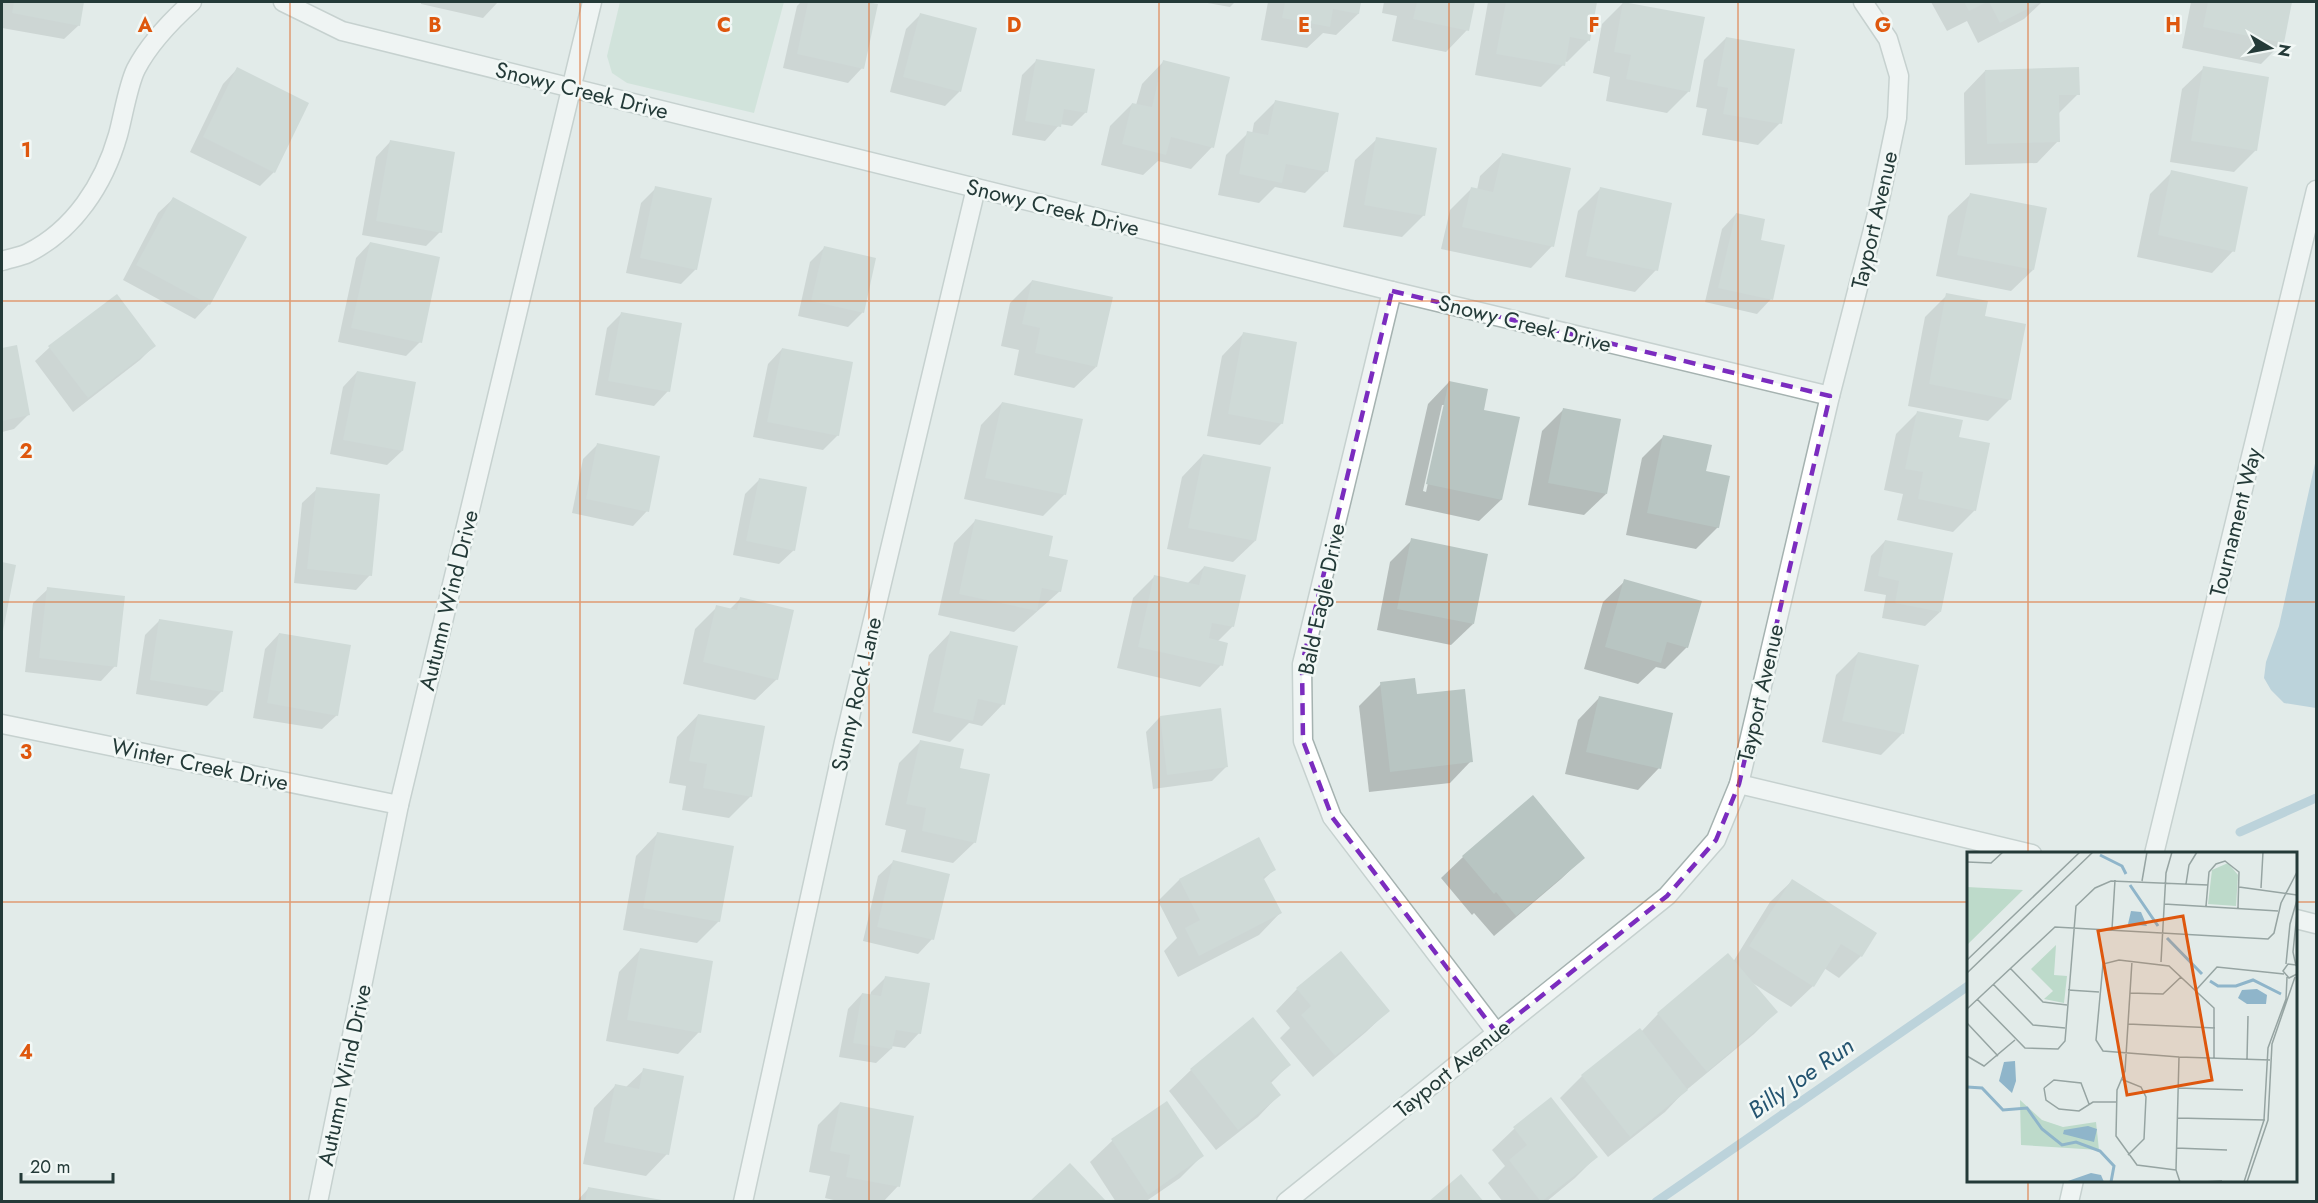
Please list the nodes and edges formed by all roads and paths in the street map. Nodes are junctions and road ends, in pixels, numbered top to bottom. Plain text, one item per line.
1 (192, 2) edge
2 (283, 2) edge
3 (592, 2) edge
4 (1863, 2) edge
5 (572, 88) junction
6 (976, 188) junction
7 (2316, 197) edge
8 (2, 261) edge
9 (1392, 291) junction
10 (1830, 396) junction
11 (2, 723) edge
12 (1739, 784) junction
13 (399, 805) junction
14 (2024, 852) edge
15 (2154, 852) edge
16 (2297, 919) edge
17 (2316, 924) edge
18 (1496, 1032) junction
19 (2074, 1182) edge
20 (318, 1202) edge
21 (743, 1202) edge
22 (1286, 1202) edge
23 (2069, 1202) edge

1 - 8 street
2 - 5 street, Snowy Creek Drive
3 - 5 street, Autumn Wind Drive
4 - 10 street, Tayport Avenue
5 - 6 street, Snowy Creek Drive
5 - 13 street, Autumn Wind Drive
6 - 9 street, Snowy Creek Drive
6 - 21 street, Sunny Rock Lane
7 - 15 street, Tournament Way
9 - 10 street, Snowy Creek Drive
9 - 18 street, Bald Eagle Drive
10 - 12 street, Tayport Avenue
11 - 13 street, Winter Creek Drive
12 - 14 street
12 - 18 street, Tayport Avenue
13 - 20 street, Autumn Wind Drive
16 - 17 street
18 - 22 street, Tayport Avenue
19 - 23 street

